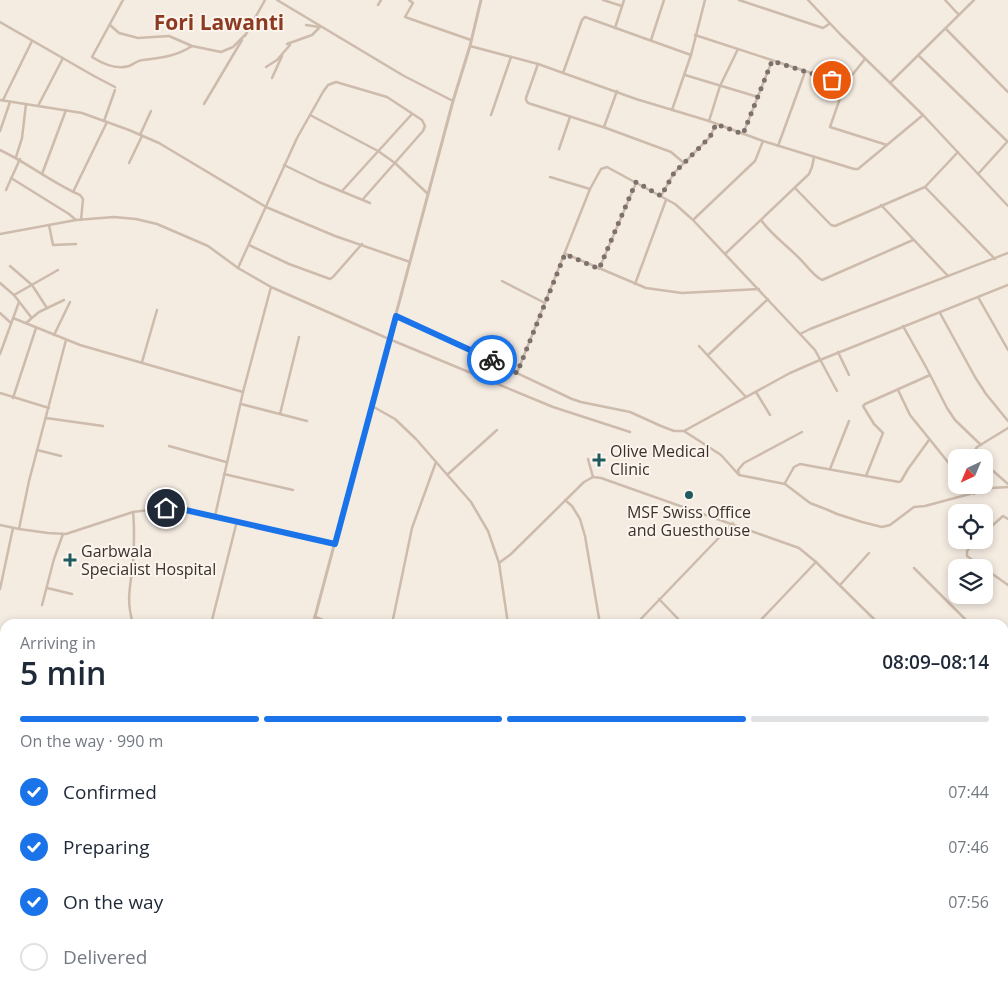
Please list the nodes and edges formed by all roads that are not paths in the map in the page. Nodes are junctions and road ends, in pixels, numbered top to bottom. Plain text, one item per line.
1 (123, 0) edge
2 (265, 0) edge
3 (276, 0) edge
4 (381, 0) edge
5 (409, 0) edge
6 (481, 0) edge
7 (603, 0) edge
8 (624, 0) edge
9 (664, 0) edge
10 (705, 0) edge
11 (739, 0) edge
12 (751, 0) edge
13 (808, 0) edge
14 (945, 0) edge
15 (974, 0) edge
16 (748, 3) junction
17 (378, 5) dead end
18 (622, 6) junction
19 (959, 15) junction
20 (0, 22) edge
21 (829, 24) junction
22 (110, 25) junction
23 (306, 25) dead end
24 (320, 27) junction
25 (615, 28) junction
26 (945, 28) junction
27 (246, 34) junction
28 (695, 34) junction
29 (471, 40) junction
30 (651, 40) junction
31 (32, 41) junction
32 (192, 46) junction
33 (470, 46) junction
34 (738, 49) junction
35 (284, 53) junction
36 (691, 55) junction
37 (511, 56) junction
38 (919, 56) junction
39 (63, 58) junction
40 (866, 59) junction
41 (772, 61) junction
42 (538, 64) junction
43 (266, 67) dead end
44 (805, 71) junction
45 (563, 73) junction
46 (684, 75) junction
47 (272, 78) dead end
48 (890, 83) junction
49 (845, 84) junction
50 (720, 86) junction
51 (617, 91) junction
52 (1008, 92) edge
53 (758, 96) junction
54 (1, 100) edge
55 (453, 101) junction
56 (10, 102) junction
57 (26, 104) junction
58 (204, 104) dead end
59 (38, 106) junction
60 (66, 110) junction
61 (672, 110) junction
62 (151, 111) dead end
63 (412, 114) junction
64 (310, 115) junction
65 (491, 115) dead end
66 (924, 116) junction
67 (570, 117) junction
68 (708, 121) junction
69 (106, 122) junction
70 (716, 124) junction
71 (604, 127) junction
72 (0, 131) edge
73 (743, 134) junction
74 (141, 135) junction
75 (763, 141) junction
76 (1008, 141) edge
77 (888, 145) junction
78 (778, 146) junction
79 (559, 149) dead end
80 (0, 150) edge
81 (378, 151) junction
82 (958, 152) junction
83 (16, 157) junction
84 (814, 157) junction
85 (20, 159) junction
86 (684, 162) junction
87 (129, 163) dead end
88 (395, 163) junction
89 (284, 165) junction
90 (42, 174) junction
91 (978, 174) junction
92 (550, 177) dead end
93 (11, 178) junction
94 (636, 182) junction
95 (925, 186) junction
96 (795, 188) junction
97 (590, 189) junction
98 (6, 190) dead end
99 (342, 191) junction
100 (74, 192) junction
101 (428, 194) junction
102 (661, 196) junction
103 (363, 199) junction
104 (666, 200) junction
105 (370, 203) dead end
106 (881, 206) junction
107 (1008, 206) edge
108 (266, 207) junction
109 (76, 220) junction
110 (81, 220) junction
111 (693, 220) junction
112 (761, 220) junction
113 (49, 225) junction
114 (0, 234) edge
115 (913, 240) junction
116 (76, 244) dead end
117 (362, 244) junction
118 (249, 245) junction
119 (1008, 253) edge
120 (565, 254) junction
121 (725, 254) junction
122 (995, 259) junction
123 (410, 262) junction
124 (10, 266) dead end
125 (238, 268) junction
126 (599, 269) junction
127 (58, 270) dead end
128 (948, 276) junction
129 (502, 281) dead end
130 (0, 283) edge
131 (635, 284) junction
132 (32, 285) junction
133 (1008, 285) edge
134 (271, 287) junction
135 (759, 290) junction
136 (14, 295) junction
137 (978, 297) junction
138 (768, 299) junction
139 (64, 300) dead end
140 (19, 302) junction
141 (70, 302) dead end
142 (545, 303) junction
143 (47, 308) junction
144 (157, 310) dead end
145 (0, 313) edge
146 (940, 313) junction
147 (396, 316) junction
148 (31, 317) junction
149 (13, 318) junction
150 (11, 323) junction
151 (26, 323) junction
152 (902, 326) junction
153 (36, 327) junction
154 (800, 334) junction
155 (54, 335) junction
156 (299, 337) dead end
157 (389, 339) junction
158 (66, 340) junction
159 (1006, 344) edge
160 (699, 346) dead end
161 (1, 348) edge
162 (1008, 350) edge
163 (838, 352) junction
164 (0, 354) edge
165 (708, 355) junction
166 (820, 360) junction
167 (142, 362) junction
168 (517, 373) junction
169 (849, 375) dead end
170 (930, 375) junction
171 (898, 390) junction
172 (837, 391) dead end
173 (243, 392) junction
174 (756, 392) junction
175 (0, 393) edge
176 (13, 398) junction
177 (746, 398) junction
178 (241, 404) junction
179 (372, 406) junction
180 (49, 408) junction
181 (280, 414) junction
182 (770, 415) dead end
183 (46, 418) junction
184 (1008, 420) edge
185 (849, 421) dead end
186 (307, 422) dead end
187 (103, 426) dead end
188 (1008, 428) edge
189 (497, 430) dead end
190 (684, 431) junction
191 (630, 432) dead end
192 (802, 432) dead end
193 (929, 440) junction
194 (981, 445) junction
195 (169, 446) dead end
196 (977, 449) edge
197 (37, 450) junction
198 (61, 456) dead end
199 (588, 459) dead end
200 (226, 462) junction
201 (436, 462) junction
202 (948, 463) edge
203 (830, 470) junction
204 (993, 472) edge
205 (224, 474) junction
206 (448, 474) junction
207 (739, 475) junction
208 (866, 476) junction
209 (593, 477) junction
210 (785, 484) junction
211 (1008, 486) edge
212 (993, 488) edge
213 (293, 490) dead end
214 (974, 494) edge
215 (565, 500) junction
216 (133, 512) junction
217 (214, 516) junction
218 (1008, 519) edge
219 (237, 521) junction
220 (993, 523) edge
221 (733, 524) junction
222 (0, 525) edge
223 (13, 528) junction
224 (19, 529) junction
225 (63, 534) junction
226 (335, 544) junction
227 (970, 549) edge
228 (869, 553) dead end
229 (971, 559) edge
230 (816, 562) junction
231 (499, 563) junction
232 (914, 568) dead end
233 (993, 574) edge
234 (1007, 583) edge
235 (839, 586) junction
236 (0, 587) edge
237 (47, 588) junction
238 (72, 594) dead end
239 (659, 598) junction
240 (42, 605) dead end
241 (315, 617) joint
242 (132, 619) edge
243 (212, 619) edge
244 (320, 619) edge
245 (393, 619) edge
246 (507, 619) edge
247 (599, 619) edge
248 (640, 619) edge
249 (678, 619) edge
250 (762, 619) edge
251 (874, 619) edge
252 (965, 619) edge

1 - 22 street
2 - 27 street
3 - 24 street
4 - 17 street
5 - 29 street
6 - 29 street
7 - 18 street
8 - 18 street
9 - 30 street
10 - 28 street
11 - 16 street
12 - 16 street
13 - 21 street
14 - 19 street
15 - 19 street
16 - 21 street
18 - 25 street
19 - 26 street
20 - 31 street
21 - 40 street
22 - 32 street
22 - 32 street
23 - 24 street
24 - 35 street
24 - 55 street
25 - 30 street
25 - 45 street
26 - 38 street
26 - 52 street
27 - 32 street
27 - 58 street
28 - 34 street
28 - 36 street
29 - 33 street
30 - 36 street
31 - 39 street
31 - 54 street
33 - 37 street
33 - 55 street
34 - 41 street
34 - 50 street
35 - 43 street
35 - 47 street
36 - 46 street
37 - 42 street
37 - 65 street
38 - 48 street
38 - 76 street
39 - 59 street
39 - 69 street
40 - 48 street
40 - 49 street
41 - 44 street
41 - 53 street
42 - 45 street
42 - 67 street
44 - 49 street
44 - 78 street
45 - 51 street
46 - 50 street
46 - 61 street
48 - 66 street
49 - 77 street
50 - 53 street
50 - 68 street
51 - 61 street
51 - 71 street
53 - 73 street
54 - 56 street
55 - 101 street
56 - 57 street
56 - 72 street
57 - 59 street
57 - 83 street
59 - 60 street
60 - 69 street
60 - 90 street
61 - 68 street
62 - 74 street
63 - 64 street
63 - 81 street
63 - 88 street
64 - 81 street
64 - 89 street
66 - 77 street
66 - 82 street
67 - 71 street
67 - 79 street
68 - 70 street
69 - 74 street
69 - 100 street
70 - 73 street
70 - 86 street
71 - 86 street
73 - 75 street
74 - 87 street
74 - 108 street
75 - 78 street
75 - 111 street
76 - 91 street
77 - 84 street
78 - 84 street
80 - 83 street
81 - 88 street
81 - 99 street
82 - 91 street
82 - 95 street
83 - 85 street
84 - 96 street
85 - 90 street
85 - 93 street
86 - 102 street
88 - 101 street
88 - 103 street
89 - 99 street
89 - 108 street
90 - 100 street
91 - 107 street
92 - 97 street
93 - 98 street
93 - 109 street
94 - 97 street
94 - 102 street
94 - 126 street
95 - 106 street
95 - 122 street
96 - 106 street
96 - 112 street
97 - 120 street
99 - 103 street
100 - 110 street
101 - 123 street
102 - 104 street
103 - 105 street
104 - 111 street
104 - 131 street
106 - 115 street
108 - 117 street
108 - 118 street
109 - 110 street
109 - 113 street
110 - 125 street
111 - 121 street
112 - 115 street
112 - 121 street
113 - 114 street
113 - 116 street
115 - 128 street
117 - 118 street
117 - 123 street
118 - 125 street
119 - 122 street
120 - 126 street
120 - 142 street
121 - 135 street
122 - 128 street
123 - 147 street
124 - 132 street
125 - 134 street
126 - 131 street
127 - 132 street
128 - 154 street
129 - 142 street
130 - 136 street
131 - 135 street
132 - 136 street
132 - 143 street
133 - 137 street
134 - 157 street
134 - 173 street
135 - 138 street
136 - 140 street
137 - 146 street
137 - 159 street
138 - 154 street
138 - 165 street
139 - 143 street
140 - 148 street
140 - 149 street
141 - 155 street
142 - 168 street
143 - 148 street
144 - 167 street
145 - 150 street
146 - 152 street
146 - 184 street
147 - 157 street
147 - 168 street
148 - 151 street
149 - 150 street
149 - 151 street
150 - 161 street
151 - 153 street
152 - 163 street
152 - 170 street
153 - 155 street
153 - 176 street
154 - 166 street
155 - 158 street
156 - 181 street
157 - 179 street
157 - 191 street
158 - 167 street
158 - 180 street
159 - 162 street
160 - 165 street
161 - 164 street
163 - 166 street
163 - 169 street
165 - 177 street
166 - 172 street
166 - 174 street
167 - 173 street
168 - 190 street
170 - 171 street
170 - 194 street
171 - 193 street
171 - 208 street
173 - 178 street
174 - 177 street
174 - 182 street
175 - 176 street
176 - 180 street
177 - 190 street
178 - 181 street
178 - 200 street
179 - 201 street
179 - 226 street
180 - 183 street
181 - 186 street
183 - 187 street
183 - 197 street
185 - 203 street
188 - 194 street
189 - 206 street
190 - 207 street
192 - 207 street
193 - 202 street
193 - 208 street
194 - 196 street
195 - 200 street
197 - 198 street
197 - 224 street
199 - 209 street
200 - 205 street
201 - 206 street
201 - 245 street
203 - 208 street
203 - 210 street
204 - 211 street
205 - 213 street
205 - 217 street
206 - 231 street
207 - 210 street
209 - 215 street
209 - 221 street
210 - 214 street
211 - 212 street
215 - 231 street
215 - 247 street
216 - 217 street
216 - 225 street
216 - 242 street
217 - 219 street
218 - 220 street
219 - 226 street
219 - 243 street
221 - 230 street
221 - 239 street
222 - 223 street
223 - 224 street
223 - 236 street
224 - 225 street
225 - 237 street
226 - 241 street
227 - 229 street
228 - 235 street
230 - 235 street
230 - 250 street
231 - 246 street
232 - 252 street
233 - 234 street
235 - 251 street
237 - 238 street
237 - 240 street
239 - 248 street
239 - 249 street
241 - 244 street

